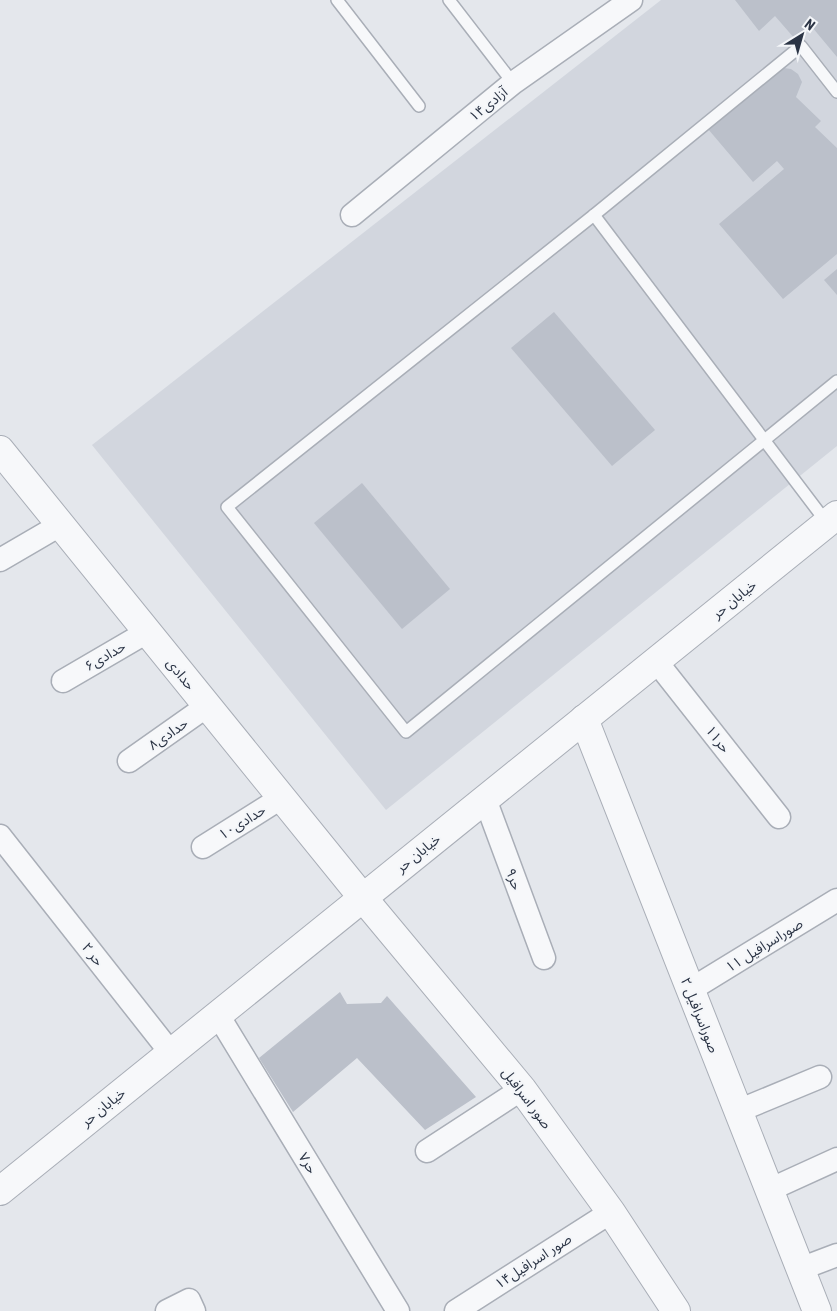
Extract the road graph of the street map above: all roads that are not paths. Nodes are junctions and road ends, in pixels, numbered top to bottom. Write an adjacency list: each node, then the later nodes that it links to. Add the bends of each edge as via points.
1 (337, 0): 6 (lane)
2 (449, 0): 4 (lane)
3 (631, 0): 4 (street, آزادی۱۴)
4 (513, 84): 7 (street, آزادی۱۴)
5 (837, 92): 8 (lane, via 801,46)
6 (419, 106)
7 (352, 215)
8 (594, 215): 10 (lane); 10 (lane, via 227,507 406,732)
9 (837, 381): 10 (lane)
10 (765, 441): 12 (lane)
11 (0, 450): 13 (street, حدادی)
12 (832, 519): 16 (street, خیابان حر)
13 (60, 525): 14 (street); 15 (street, حدادی)
14 (0, 560)
15 (147, 632): 17 (street, ۶حدادی); 18 (street, حدادی)
16 (656, 661): 19 (street, خیابان حر); 23 (street, حر۱۱)
17 (63, 681)
18 (207, 706): 20 (street, ۸حدادی); 21 (street, حدادی)
19 (584, 719): 22 (street, خیابان حر); 29 (street, صوراسرافیل ۲)
20 (129, 761)
21 (281, 798): 25 (street, حدادی۱۰); 26 (street, حدادی)
22 (485, 799): 26 (street, خیابان حر); 28 (street, حر۹)
23 (779, 817)
24 (0, 836): 31 (street, ۲ حر)
25 (203, 847)
26 (362, 898): 30 (street, خیابان حر); 33 (street, صور اسرافیل)
27 (837, 900): 29 (street, صوراسرافیل ۱۱)
28 (544, 958)
29 (690, 990): 34 (street, صوراسرافیل ۲)
30 (218, 1015): 31 (street, خیابان حر); 44 (street, حر۷)
31 (171, 1053): 38 (street, خیابان حر)
32 (820, 1076): 34 (street)
33 (522, 1089): 35 (street); 39 (street, صور اسرافیل)
34 (738, 1111): 37 (street, صوراسرافیل ۲)
35 (426, 1151)
36 (837, 1159): 37 (street)
37 (769, 1190): 41 (street, صوراسرافیل ۲)
38 (0, 1191)
39 (611, 1212): 45 (street, صور اسرافیل۱۴); 46 (street, صور اسرافیل)
40 (837, 1256): 41 (street)
41 (800, 1269): 47 (street, صوراسرافیل ۲)
42 (191, 1306): 43 (street)
43 (167, 1311)
44 (398, 1311)
45 (456, 1311)
46 (676, 1311)
47 (817, 1311)

